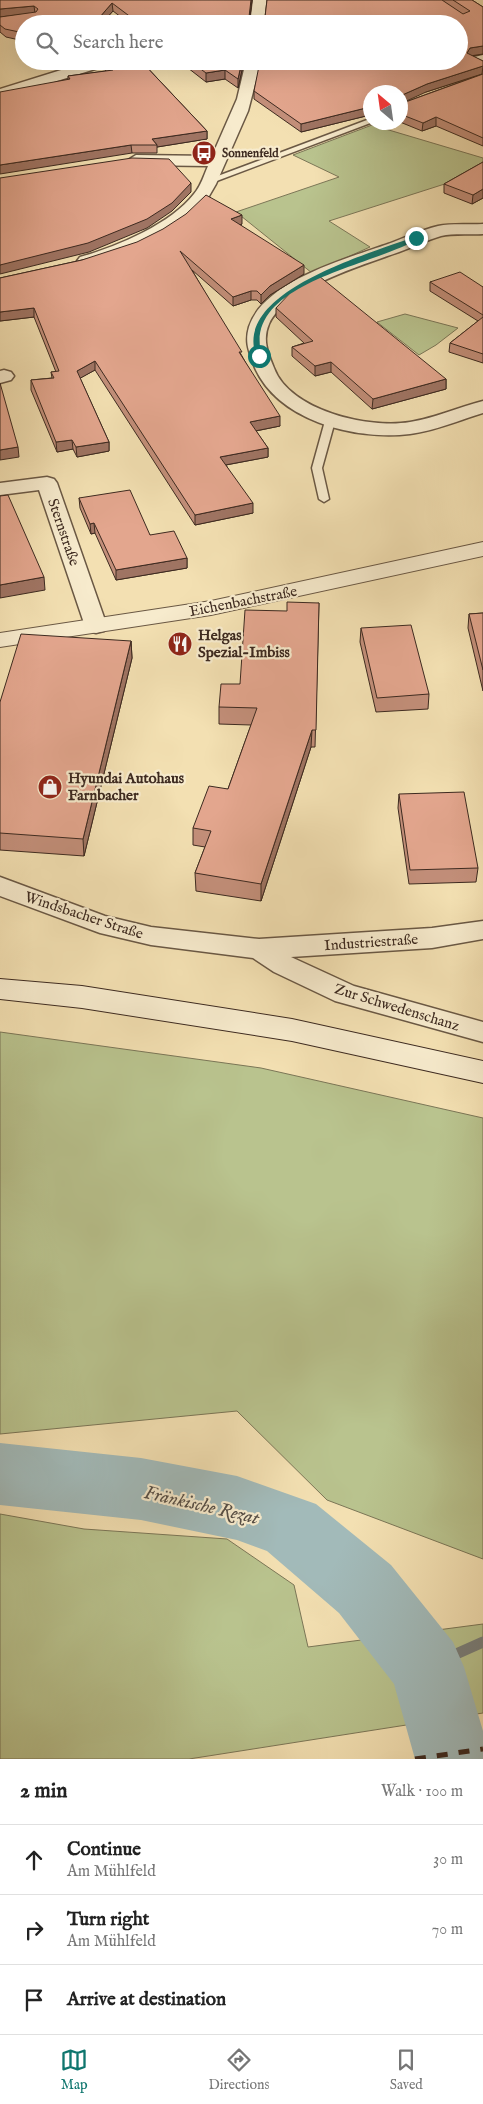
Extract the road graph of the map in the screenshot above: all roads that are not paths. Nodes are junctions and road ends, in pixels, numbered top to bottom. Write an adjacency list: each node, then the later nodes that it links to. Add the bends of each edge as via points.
1 (260, 0): 2 (street)
2 (258, 15)
3 (483, 59): 4 (street, via 475,61)
4 (483, 65)
5 (77, 70): 7 (street)
6 (252, 70): 9 (street, via 247,94)
7 (0, 94)
8 (363, 125): 11 (lane)
9 (218, 161): 10 (street); 11 (street)
10 (123, 162)
11 (211, 180): 13 (street, via 199,199 167,225 94,259)
12 (483, 230): 15 (street, via 440,231 416,238 332,270 271,306 259,325 255,344 268,378 292,401)
13 (66, 266)
14 (483, 406): 15 (street, via 410,428 367,428)
15 (330, 421): 17 (lane, via 317,468)
16 (0, 489): 19 (street, Sternstraße, via 47,483)
17 (324, 499)
18 (483, 549): 19 (street, Eichenbachstraße, via 211,608)
19 (96, 626): 20 (street, Eichenbachstraße)
20 (0, 640)
21 (0, 886): 23 (street, Windsbacher Straße, via 63,911 151,936)
22 (483, 930): 23 (street, Industriestraße, via 432,938)
23 (259, 949): 25 (street, Zur Schwedenschanz, via 284,965 346,994)
24 (0, 989): 26 (street, via 120,1003 292,1030)
25 (483, 1032)
26 (483, 1072)

